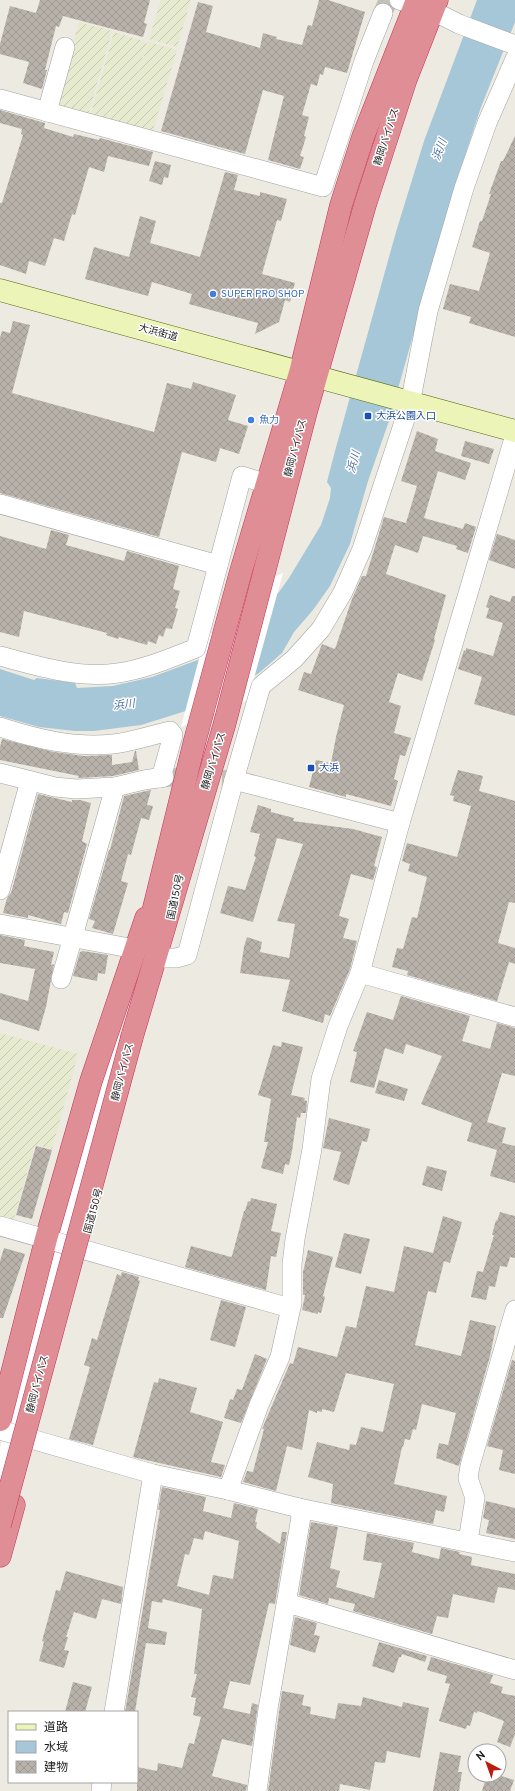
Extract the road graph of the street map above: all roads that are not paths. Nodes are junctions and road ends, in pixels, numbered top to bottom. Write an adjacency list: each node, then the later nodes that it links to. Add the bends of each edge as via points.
1 (420, 3): 3 (street, via 459,24); 9 (highway, 静岡バイパス, via 363,137 341,205)
2 (382, 13): 7 (street, via 322,187)
3 (515, 45)
4 (65, 47): 7 (street)
5 (515, 59): 10 (street, via 487,123 464,188 428,311)
6 (0, 99): 7 (street)
7 (47, 112)
8 (0, 290): 9 (street, 大浜街道)
9 (308, 375): 10 (street, 大浜街道); 13 (highway, 静岡バイパス); 24 (highway, 静岡バイパス, via 229,707)
10 (408, 403): 11 (street, 大浜街道); 19 (street, via 362,549 343,592 321,629 294,659 261,686)
11 (515, 431)
12 (515, 434): 22 (street)
13 (267, 484): 15 (street, via 242,476); 24 (highway, 静岡バイパス, via 200,720)
14 (0, 504): 15 (street)
15 (218, 565): 16 (street, via 196,648 156,664 117,673 60,671)
16 (0, 656)
17 (0, 727): 21 (street, via 58,743 92,745 114,744 170,731 173,735 163,777)
18 (0, 773): 20 (street)
19 (234, 780): 22 (street); 29 (street, via 187,955)
20 (30, 781): 21 (street, via 76,789); 23 (street)
21 (115, 787): 27 (street)
22 (400, 822): 30 (street)
23 (6, 848): 25 (street)
24 (174, 861): 28 (highway, 国道150号); 29 (highway, 国道150号); 33 (highway, 静岡バイパス)
25 (0, 890)
26 (0, 924): 27 (street)
27 (73, 937): 28 (street); 31 (street)
28 (135, 949): 35 (highway, 国道150号, via 91,1080)
29 (163, 958): 36 (highway, 国道150号)
30 (360, 972): 32 (street); 37 (street, via 338,1026 321,1079 312,1148 299,1209)
31 (61, 980)
32 (515, 1017)
33 (128, 1036): 42 (highway, 静岡バイパス); 46 (highway, 静岡バイパス, bridge)
34 (0, 1226): 35 (street)
35 (46, 1239): 36 (street); 39 (highway, 国道150号)
36 (83, 1249): 37 (street); 41 (highway, 国道150号)
37 (290, 1308): 44 (street, via 280,1357)
38 (515, 1310): 47 (street, via 470,1466 468,1478 475,1498)
39 (0, 1420)
40 (0, 1430): 41 (street)
41 (32, 1439): 43 (street); 49 (highway, 国道150号)
42 (0, 1472)
43 (153, 1474): 44 (street); 52 (street)
44 (228, 1490): 45 (street)
45 (299, 1508): 47 (street); 50 (street, via 300,1517)
46 (0, 1525)
47 (468, 1541): 48 (street)
48 (515, 1552)
49 (0, 1556)
50 (287, 1603): 51 (street); 53 (street, via 268,1708)
51 (515, 1670)
52 (114, 1711)
53 (257, 1791)

